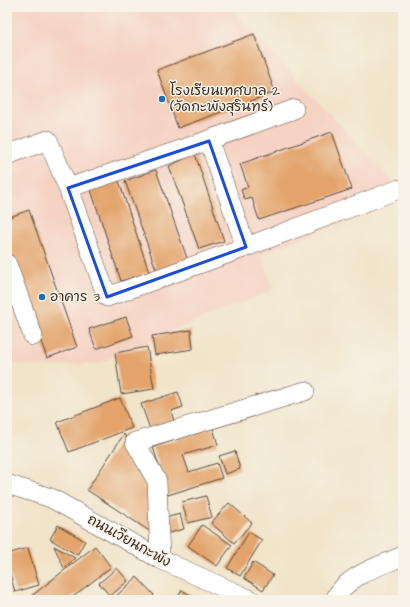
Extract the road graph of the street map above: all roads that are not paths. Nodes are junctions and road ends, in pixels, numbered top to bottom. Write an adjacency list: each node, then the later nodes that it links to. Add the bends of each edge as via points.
1 (294, 110): 2 (street)
2 (209, 141): 4 (street); 6 (street)
3 (7, 155): 4 (street, via 48,140)
4 (68, 188): 6 (street, via 107,297)
5 (398, 189): 6 (street)
6 (246, 247)
7 (7, 264): 8 (street)
8 (33, 336)
9 (305, 392): 12 (street, via 134,442 157,481)
10 (7, 484): 12 (street, ถนนเวียนกะพัง, via 51,498)
11 (403, 556): 14 (street, via 363,574 344,586)
12 (160, 559): 13 (street, ถนนเวียนกะพัง)
13 (251, 600)
14 (335, 600)

